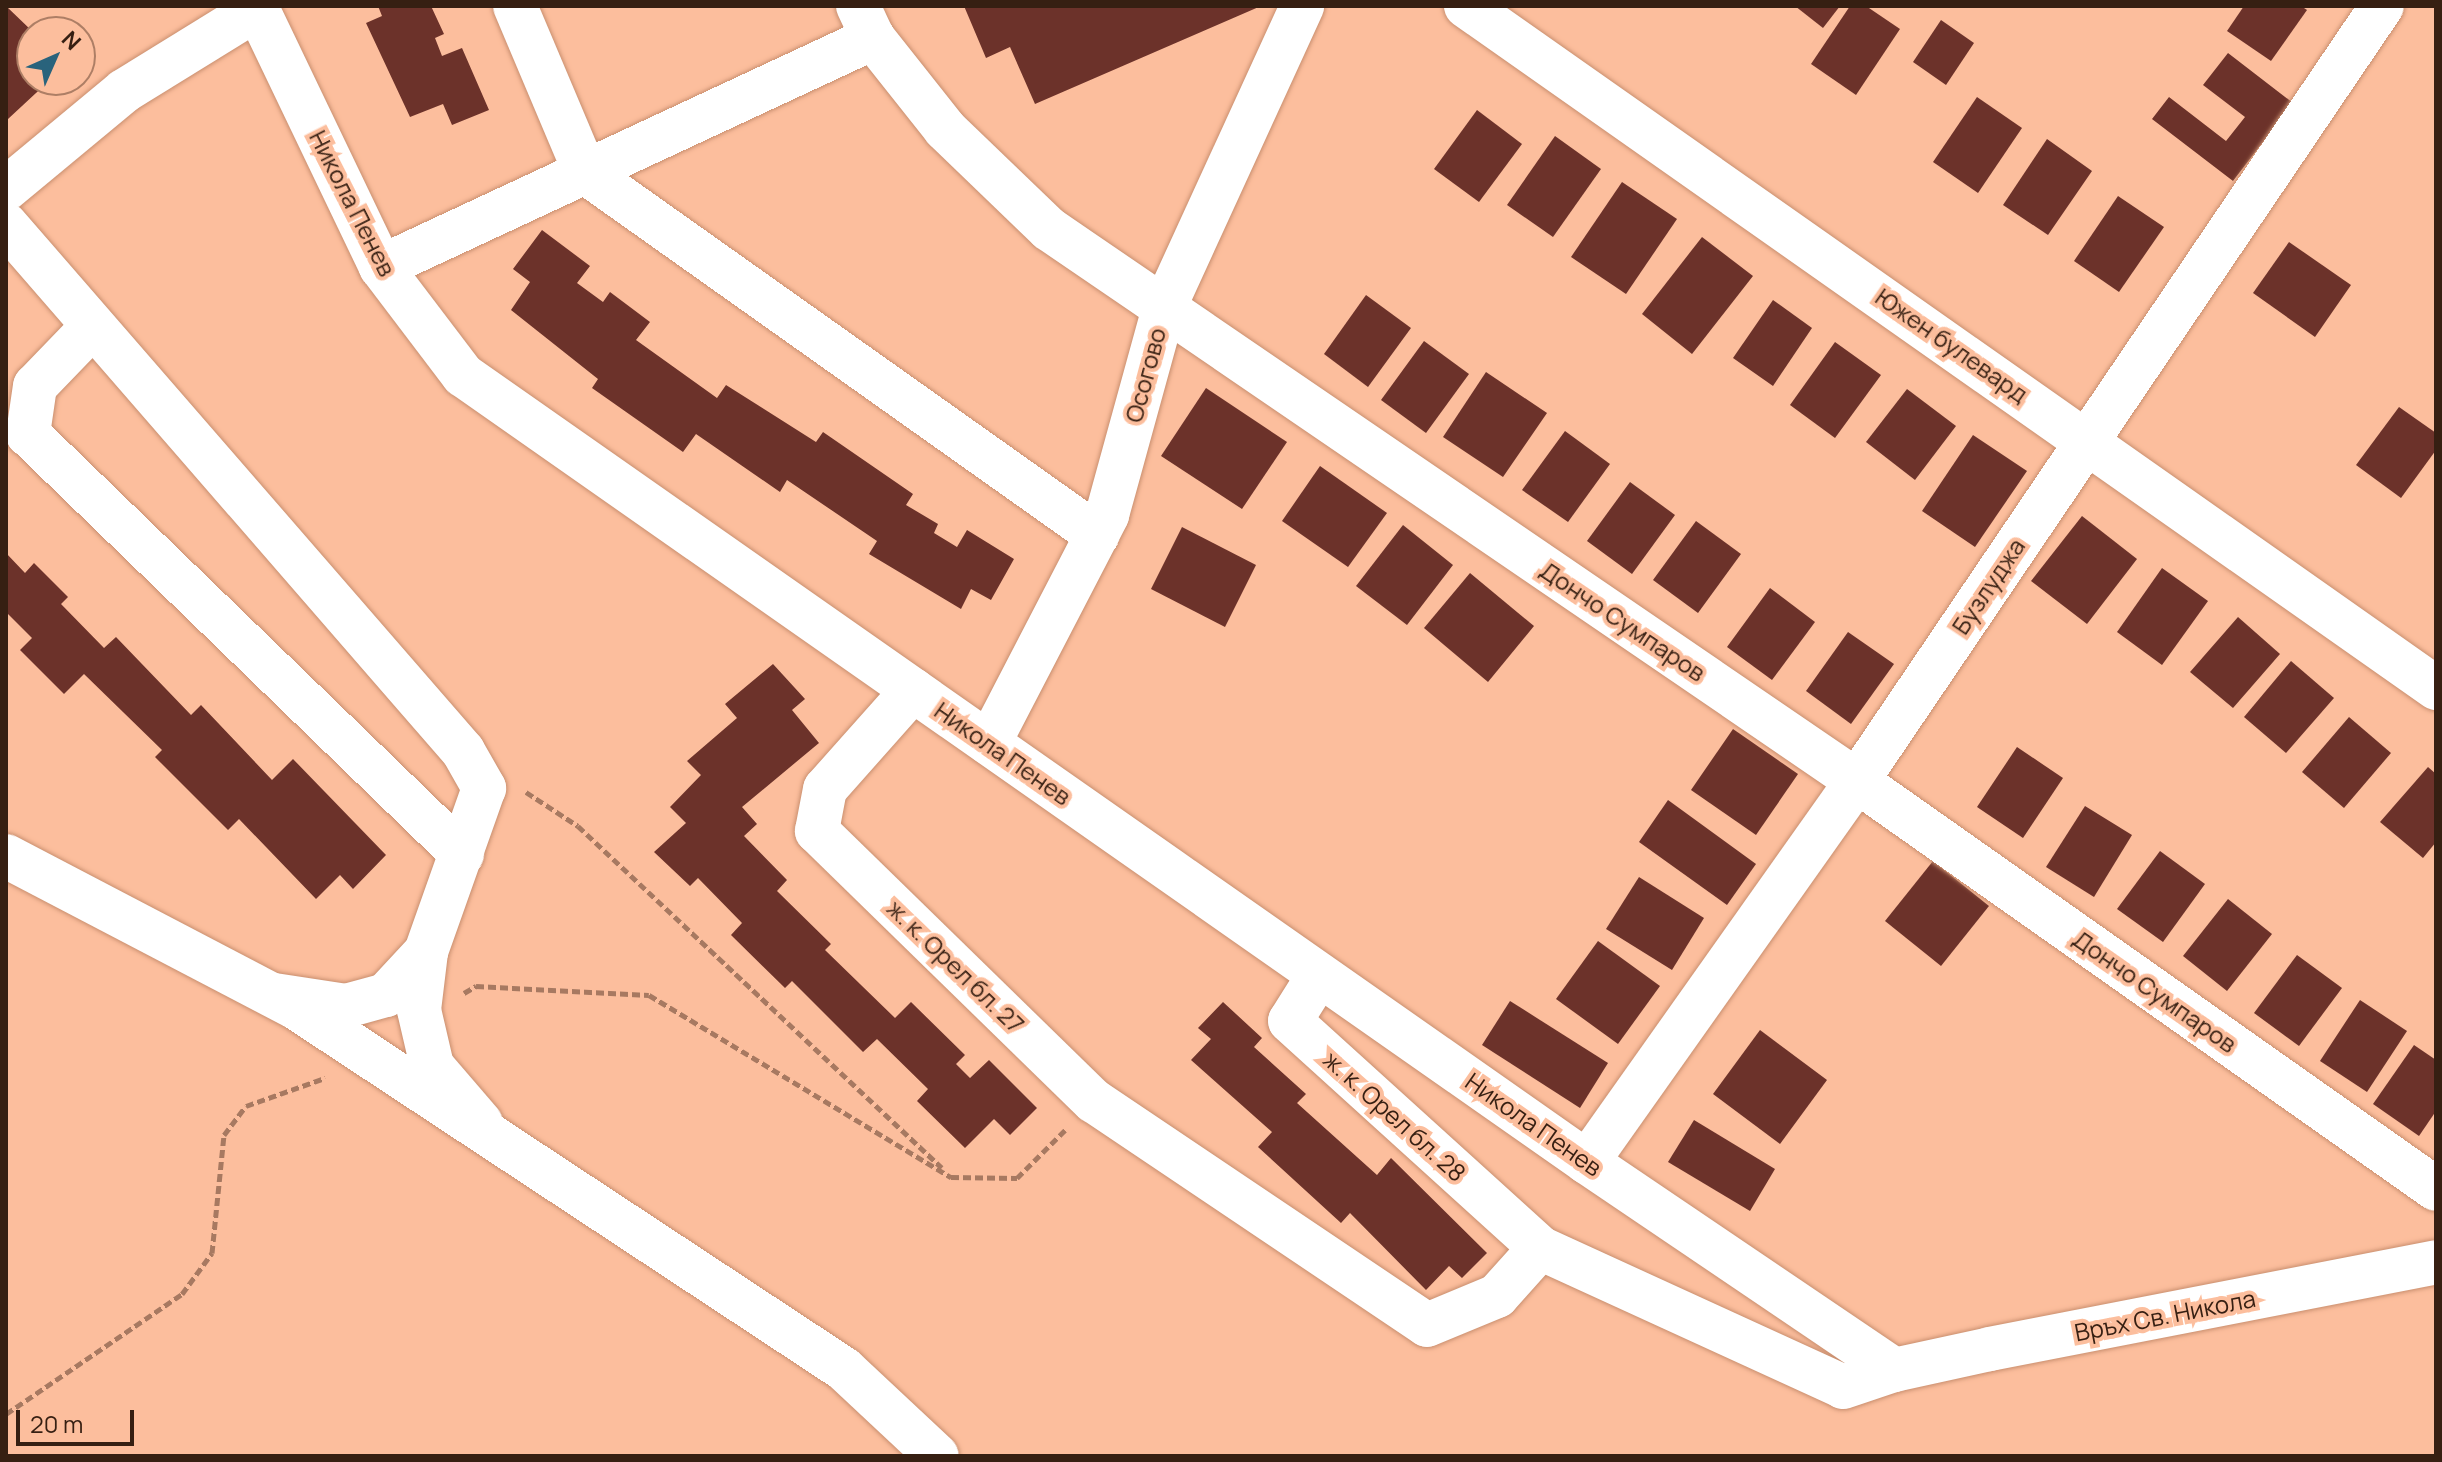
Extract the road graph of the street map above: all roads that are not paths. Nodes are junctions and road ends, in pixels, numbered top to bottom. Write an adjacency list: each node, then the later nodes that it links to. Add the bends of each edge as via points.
1 (515, 6): 7 (street)
2 (1302, 6): 11 (street, Осогово)
3 (1466, 6): 13 (street, Южен булевард)
4 (2382, 6): 13 (street, Бузлуджа)
5 (257, 7): 8 (street, via 124,91); 10 (street, Никола Пенев)
6 (866, 22): 7 (street); 11 (street, Дончо Сумпаров, via 945,129 1049,229)
7 (585, 172): 10 (street); 14 (street)
8 (6, 189)
9 (6, 225): 12 (street)
10 (381, 267): 16 (street, Никола Пенев, via 463,375)
11 (1164, 308): 14 (street, Осогово); 18 (street, Дончо Сумпаров)
12 (93, 326): 19 (street, via 463,751 484,788); 19 (street, via 35,386 28,434)
13 (2087, 439): 15 (street, Южен булевард); 18 (street, Бузлуджа)
14 (1097, 535): 17 (street, Осогово)
15 (2436, 688)
16 (913, 690): 17 (street, Никола Пенев); 27 (street, ж. к. Орел бл. 27, via 825,789 817,831 1094,1101 1427,1325 1497,1296)
17 (989, 743): 22 (street, Никола Пенев)
18 (1857, 781): 25 (street, Бузлуджа); 26 (street, Дончо Сумпаров)
19 (462, 854): 21 (street)
20 (6, 856): 23 (street)
21 (426, 952): 23 (street, via 386,995 346,1006); 24 (street, via 422,1022 432,1066)
22 (1319, 975): 25 (street, Никола Пенев); 27 (street, ж. к. Орел бл. 28, via 1290,1021)
23 (274, 995): 24 (street)
24 (494, 1138): 30 (street, via 844,1369)
25 (1587, 1162): 29 (street, Никола Пенев)
26 (2436, 1189)
27 (1540, 1248): 29 (street, Връх Св. Никола, via 1843,1387)
28 (2436, 1262): 29 (street, Връх Св. Никола)
29 (1894, 1370)
30 (937, 1456)

